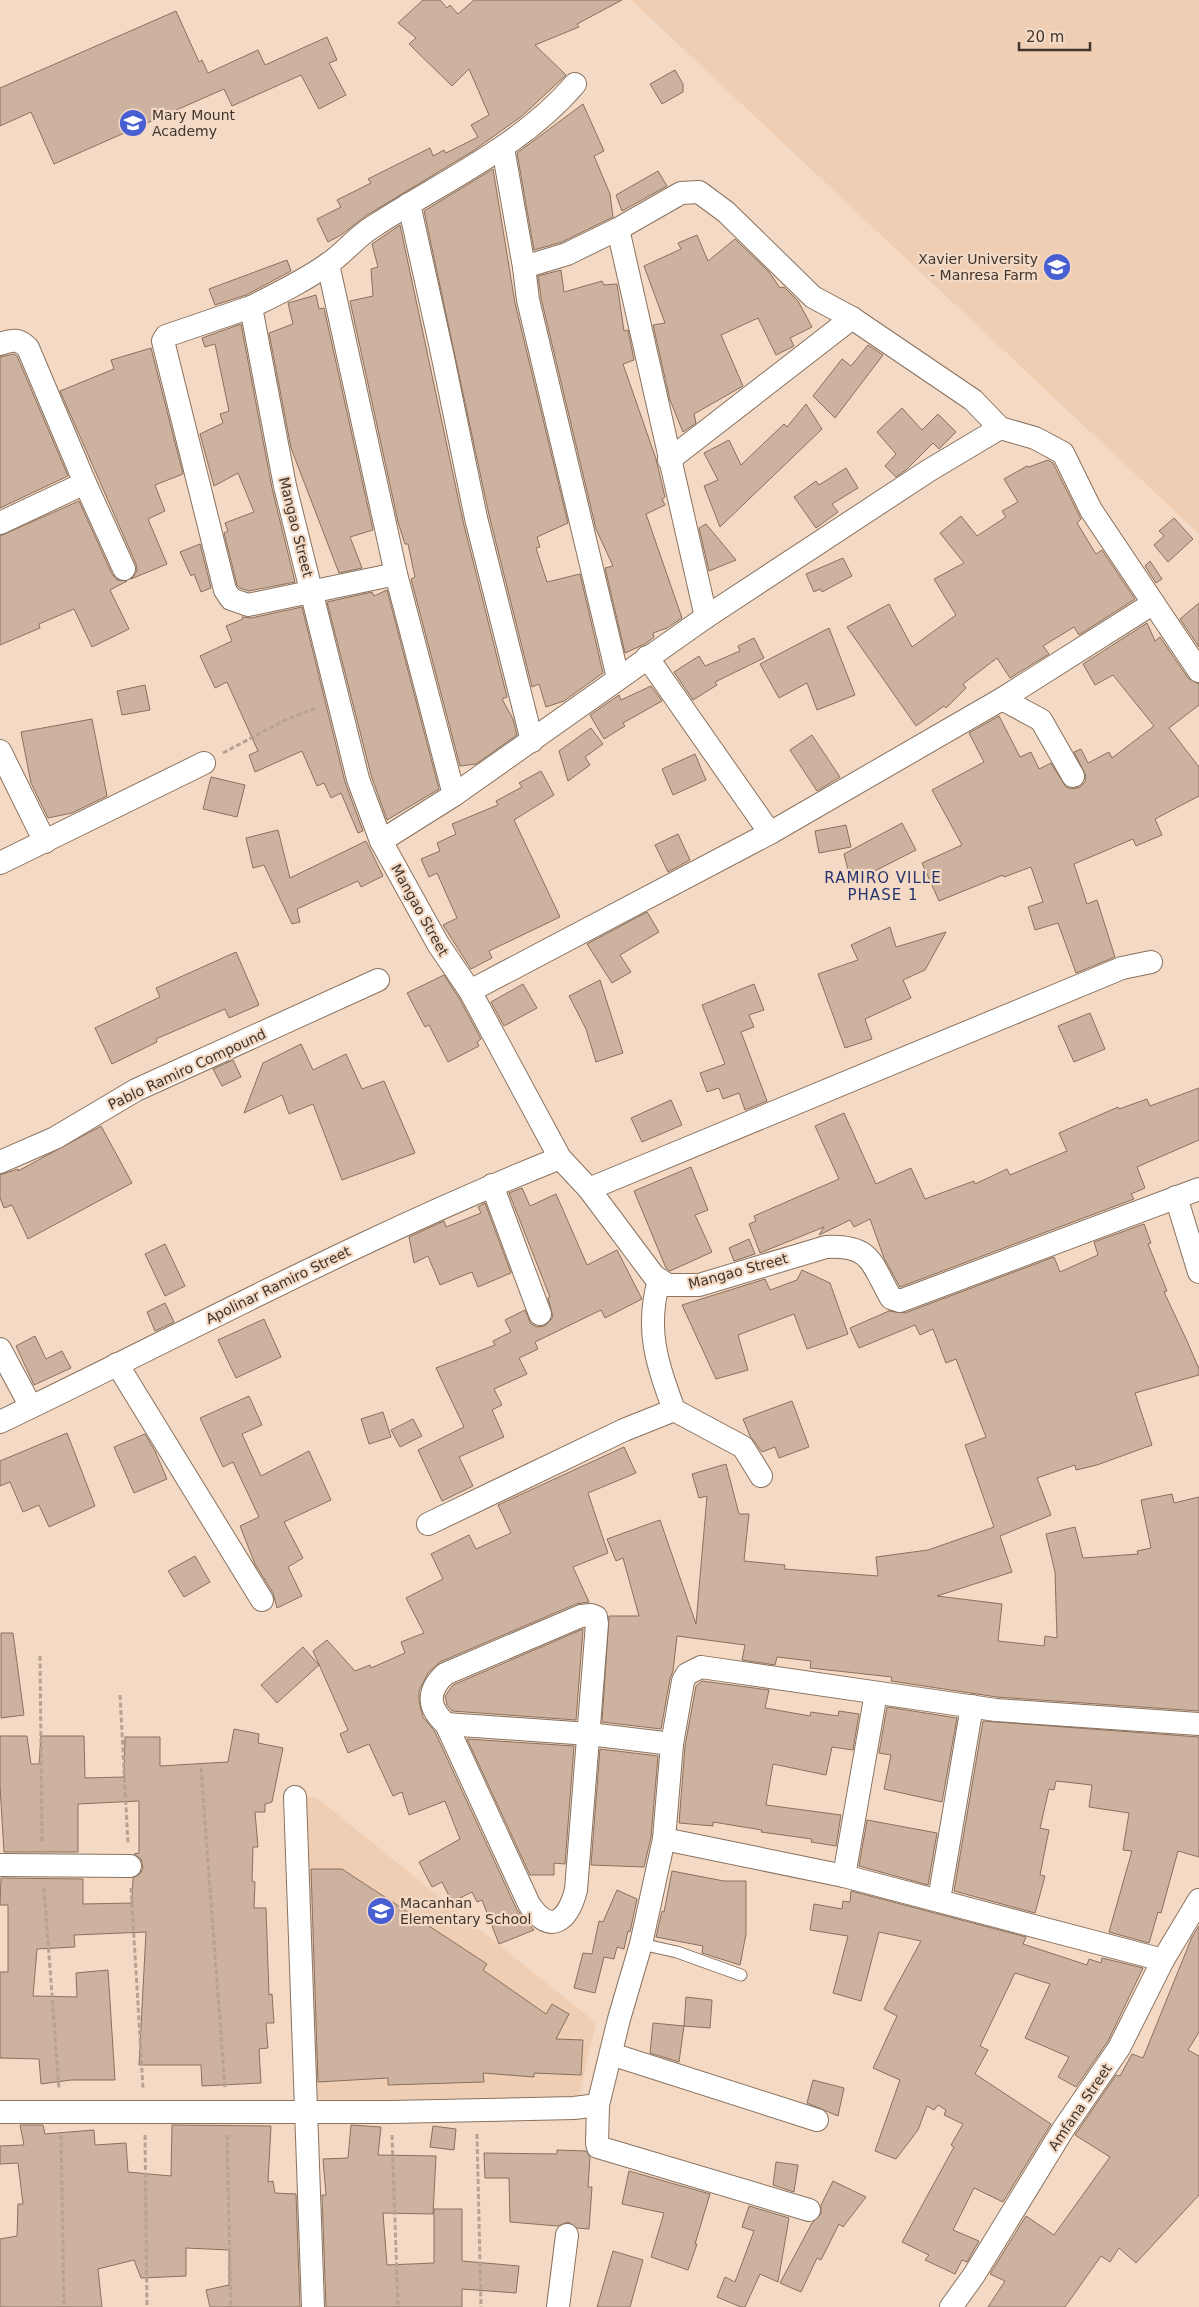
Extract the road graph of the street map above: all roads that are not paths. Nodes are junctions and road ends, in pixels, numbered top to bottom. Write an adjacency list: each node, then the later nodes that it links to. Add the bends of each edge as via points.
1 (575, 84): 2 (street, via 547,114)
2 (503, 148): 3 (street); 6 (street)
3 (409, 204): 5 (street, via 372,227); 23 (street, via 476,518)
4 (618, 229): 6 (street, via 567,254); 8 (street, via 681,193 699,192 726,212 813,296); 11 (street)
5 (328, 264): 7 (street); 15 (street)
6 (524, 267): 21 (street, via 528,300)
7 (251, 306): 16 (street, Mangao Street, via 285,486); 16 (street, via 166,336 163,341 225,590 231,599 248,605)
8 (852, 318): 10 (street, via 973,400); 11 (street)
9 (0, 344): 12 (street, via 16,340 28,348)
10 (1000, 428): 17 (street, via 1036,438 1063,453 1091,510); 18 (street, via 928,471)
11 (669, 460): 18 (street)
12 (85, 483): 13 (street); 14 (street)
13 (0, 523)
14 (124, 569)
15 (396, 574): 16 (street); 27 (street)
16 (313, 592): 29 (street, Mangao Street, via 358,779)
17 (1152, 604): 20 (street); 22 (street)
18 (706, 617): 19 (street)
19 (647, 657): 21 (street); 28 (street)
20 (1199, 671)
21 (618, 678): 23 (street)
22 (1002, 699): 26 (street, via 1041,720); 28 (street)
23 (532, 741): 27 (street)
24 (0, 751): 30 (street)
25 (204, 763): 30 (street)
26 (1073, 776)
27 (454, 795): 29 (street)
28 (770, 832): 34 (street)
29 (381, 841): 34 (street, Mangao Street, via 438,944)
30 (45, 842): 31 (street)
31 (0, 862)
32 (1151, 962): 38 (street, via 1113,972)
33 (378, 980): 36 (street, Pablo Ramiro Compound, via 136,1090 55,1138)
34 (470, 991): 35 (street, Mangao Street)
35 (560, 1158): 37 (street, Apolinar Ramiro Street); 38 (street, Mangao Street)
36 (0, 1162)
37 (492, 1184): 43 (street); 45 (street, Apolinar Ramiro Street, via 331,1258)
38 (589, 1189): 42 (street, Mangao Street)
39 (1199, 1189): 40 (street)
40 (1176, 1196): 41 (street); 42 (street, Mangao Street, via 900,1301 891,1298 867,1256 845,1246 826,1247 699,1285 668,1285)
41 (1199, 1272)
42 (659, 1280): 47 (street, via 653,1302 654,1344)
43 (540, 1314)
44 (0, 1349): 46 (street)
45 (117, 1364): 46 (street, Apolinar Ramiro Street); 51 (street)
46 (31, 1407): 48 (street, Apolinar Ramiro Street)
47 (674, 1410): 49 (street, via 743,1447); 50 (street, via 624,1430)
48 (0, 1422)
49 (761, 1476)
50 (428, 1524)
51 (262, 1600)
52 (876, 1693): 53 (street); 57 (street, via 701,1667 693,1669 683,1681); 62 (street)
53 (972, 1706): 55 (street); 63 (street)
54 (446, 1724): 56 (street); 56 (street, via 432,1704 434,1684 444,1674 581,1616 591,1615 596,1617 597,1624); 56 (street, via 529,1904 537,1916 547,1921 567,1916 576,1890)
55 (1199, 1724)
56 (589, 1734): 57 (street)
57 (672, 1744): 59 (street)
58 (295, 1796): 71 (street)
59 (664, 1839): 62 (street); 65 (street)
60 (0, 1865): 61 (street)
61 (130, 1866)
62 (844, 1876): 63 (street)
63 (939, 1900): 66 (street)
64 (1199, 1900): 66 (street, Amfana Street)
65 (640, 1944): 67 (lane, via 677,1952); 68 (street)
66 (1164, 1960): 77 (street, Amfana Street, via 1119,2048 1064,2128)
67 (741, 1975)
68 (611, 2054): 69 (street); 72 (street)
69 (598, 2105): 71 (street); 73 (street, via 598,2147)
70 (0, 2112): 71 (street)
71 (306, 2112): 75 (street)
72 (817, 2120)
73 (809, 2210)
74 (567, 2235): 76 (street)
75 (313, 2307)
76 (558, 2307)
77 (951, 2307)

